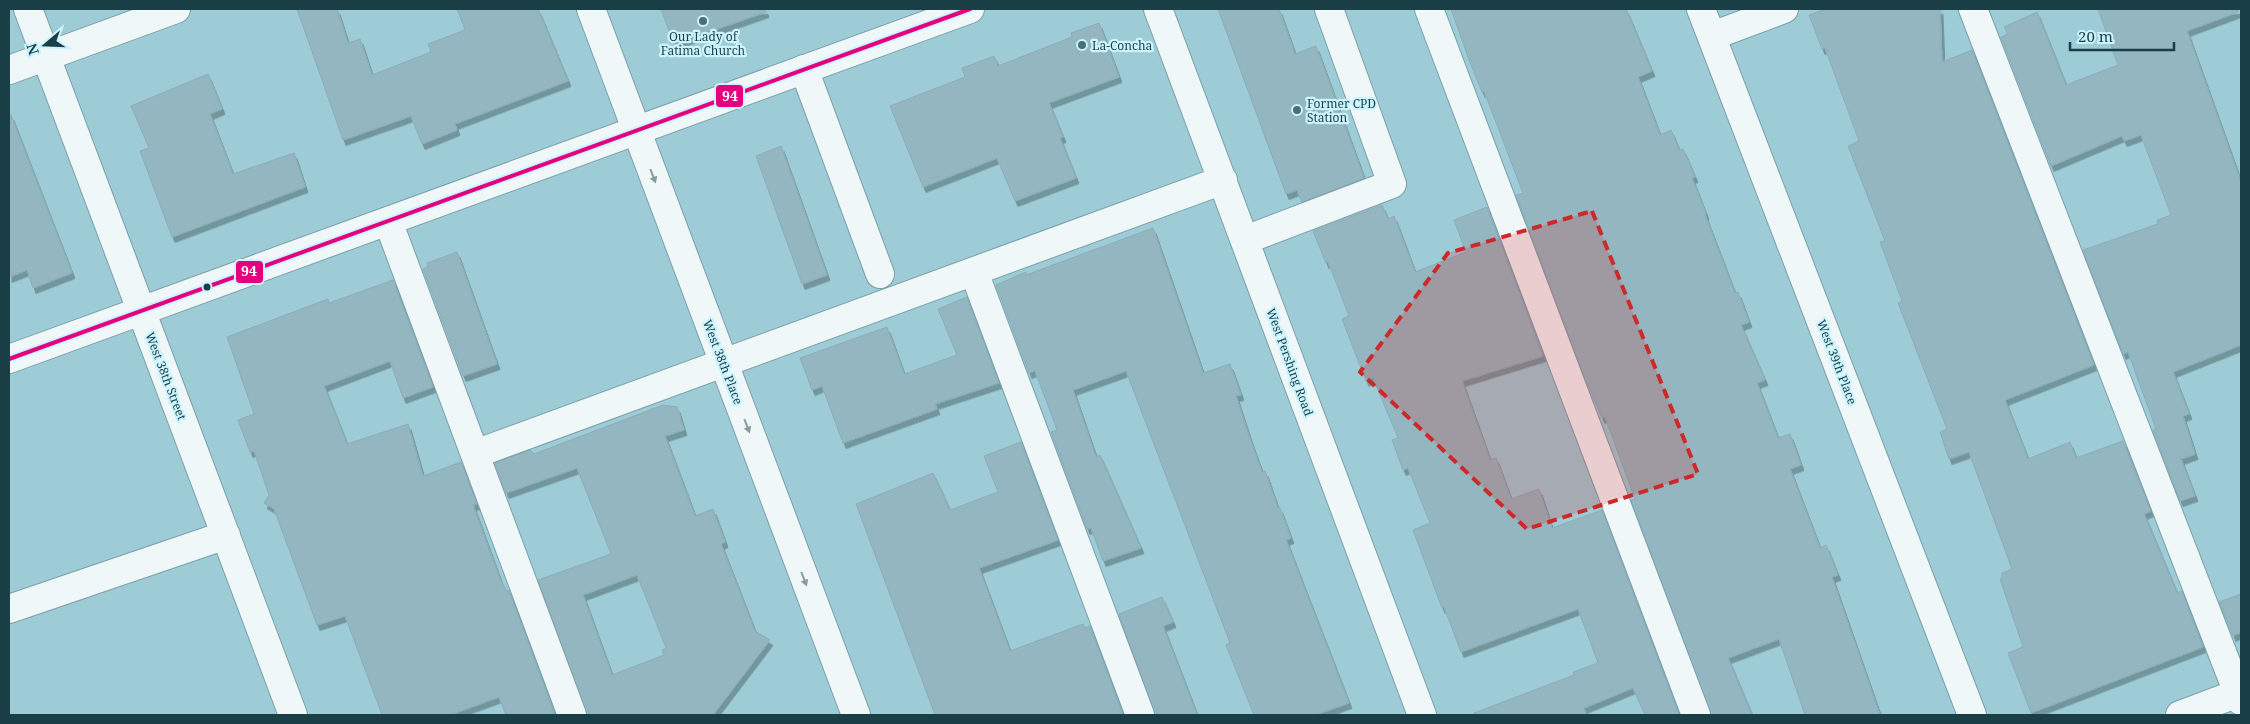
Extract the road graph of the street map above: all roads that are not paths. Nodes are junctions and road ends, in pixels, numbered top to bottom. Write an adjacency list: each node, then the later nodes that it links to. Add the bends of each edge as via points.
1 (28, 9): 12 (street, West 38th Street)
2 (176, 9): 12 (street)
3 (591, 9): 15 (street, West 38th Place)
4 (970, 9): 13 (street)
5 (1158, 9): 16 (street, West Pershing Road)
6 (1329, 9): 18 (street, via 1392,184)
7 (1430, 9): 33 (street)
8 (1702, 9): 11 (street, West 39th Place)
9 (1784, 9): 11 (street)
10 (1973, 9): 27 (street)
11 (1712, 36): 34 (street, West 39th Place)
12 (46, 56): 14 (street); 21 (street, West 38th Street)
13 (804, 69): 15 (street); 20 (street)
14 (9, 70)
15 (636, 130): 17 (street); 23 (street, West 38th Place, one-way to 23)
16 (1223, 180): 18 (street, West Pershing Road); 19 (street)
17 (388, 221): 21 (street); 24 (street)
18 (1245, 240): 32 (street, West Pershing Road)
19 (974, 272): 23 (street); 31 (street)
20 (880, 274)
21 (141, 310): 22 (street); 25 (street, West 38th Street)
22 (9, 359)
23 (724, 363): 24 (street); 30 (street, West 38th Place, one-way to 30)
24 (474, 454): 29 (street)
25 (226, 535): 26 (street); 28 (street, West 38th Street)
26 (9, 610)
27 (2240, 696): 35 (street)
28 (293, 715)
29 (572, 715)
30 (856, 715)
31 (1140, 715)
32 (1422, 715)
33 (1696, 715)
34 (1972, 715)
35 (2180, 715)

